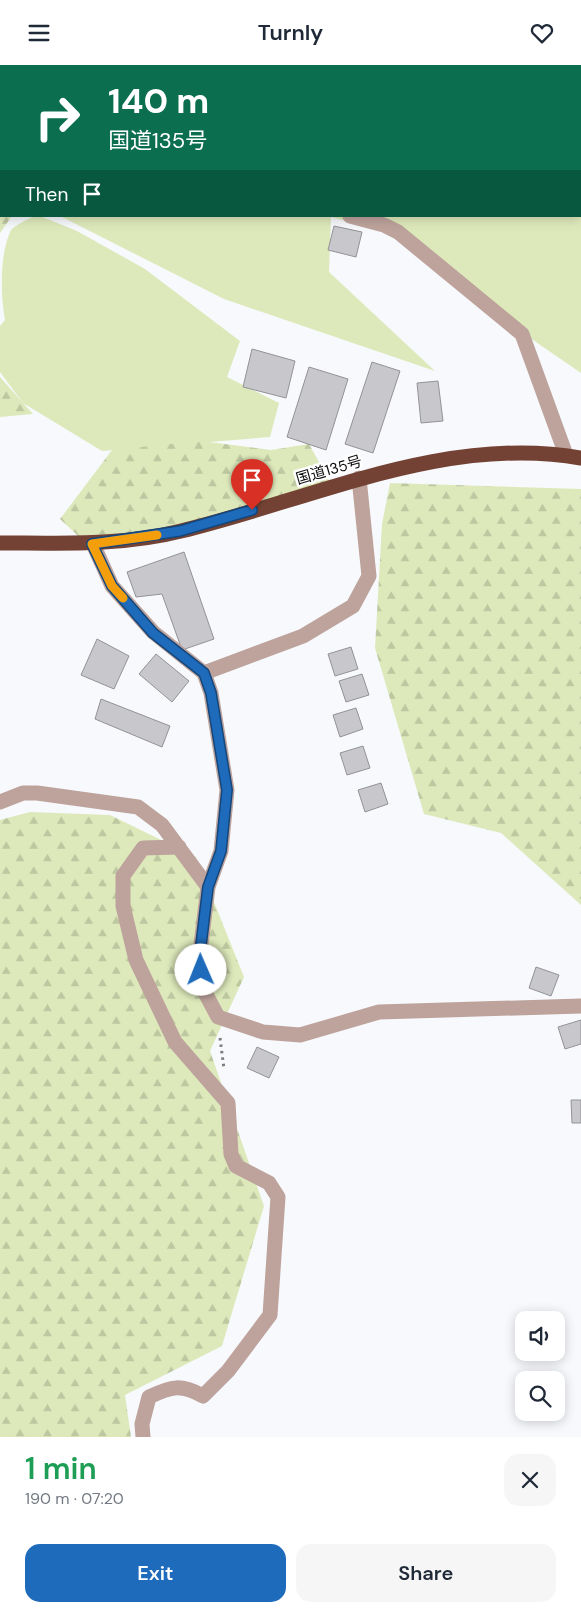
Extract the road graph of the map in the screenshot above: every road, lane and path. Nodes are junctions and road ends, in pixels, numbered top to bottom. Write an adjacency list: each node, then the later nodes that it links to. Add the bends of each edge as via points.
1 (354, 217): 2 (street, via 384,225 398,233 522,333)
2 (574, 456): 3 (highway, 国道135号, via 514,453 460,457)
3 (359, 478): 5 (highway, 国道135号, via 180,531); 6 (street, via 368,576 353,606 303,636)
4 (0, 543): 5 (highway, 国道135号)
5 (92, 544): 6 (street, via 112,586 153,633)
6 (204, 673): 9 (street, via 211,693 227,790 221,851)
7 (0, 802): 8 (street, via 23,793 37,793 138,807 162,825)
8 (179, 847): 9 (street); 12 (street, via 144,848 123,876 124,906 136,960 175,1042)
9 (208, 887): 11 (street, via 200,953 202,987)
10 (581, 1007): 11 (street, via 379,1012 300,1035 264,1032)
11 (218, 1017): 12 (path)
12 (228, 1103): 13 (street, via 231,1154 236,1166 270,1183 278,1197 270,1315 228,1371 203,1396 187,1387 166,1389 149,1397 142,1424)
13 (143, 1437)

